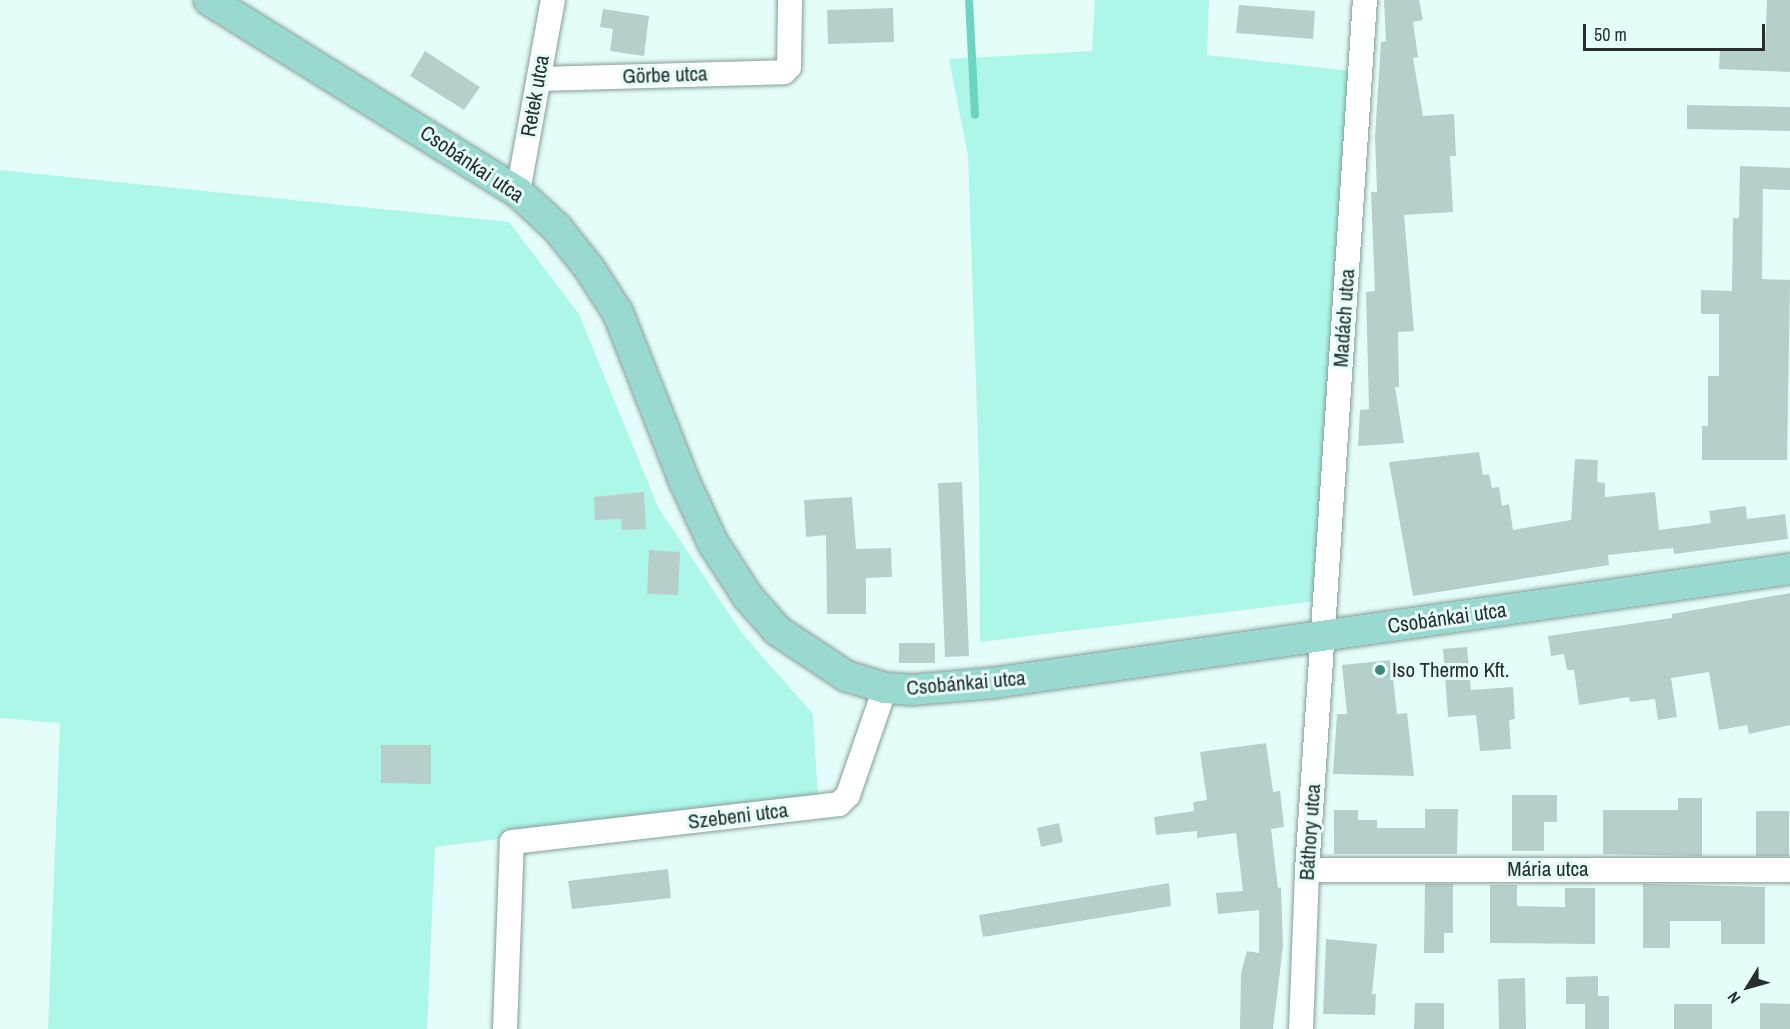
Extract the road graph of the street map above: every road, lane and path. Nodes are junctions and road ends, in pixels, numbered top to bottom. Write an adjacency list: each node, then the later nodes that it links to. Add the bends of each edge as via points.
1 (209, 0): 6 (main road, Csobánkai utca)
2 (553, 0): 5 (street, Retek utca)
3 (790, 0): 5 (street, Görbe utca, via 789,67 784,72)
4 (1365, 0): 8 (street, Madách utca)
5 (538, 79): 6 (street, Retek utca)
6 (518, 192): 9 (main road, Csobánkai utca, via 564,236 618,313 685,483 713,543 748,597 778,631 812,656 846,676)
7 (1790, 568): 8 (main road, Csobánkai utca)
8 (1323, 636): 9 (main road, Csobánkai utca, via 993,683 940,689); 10 (street, Báthory utca)
9 (885, 688): 12 (street, Szebeni utca, via 848,795 839,804 512,843)
10 (1307, 870): 11 (street, Mária utca); 13 (street, Báthory utca)
11 (1790, 870)
12 (505, 1029)
13 (1301, 1029)

